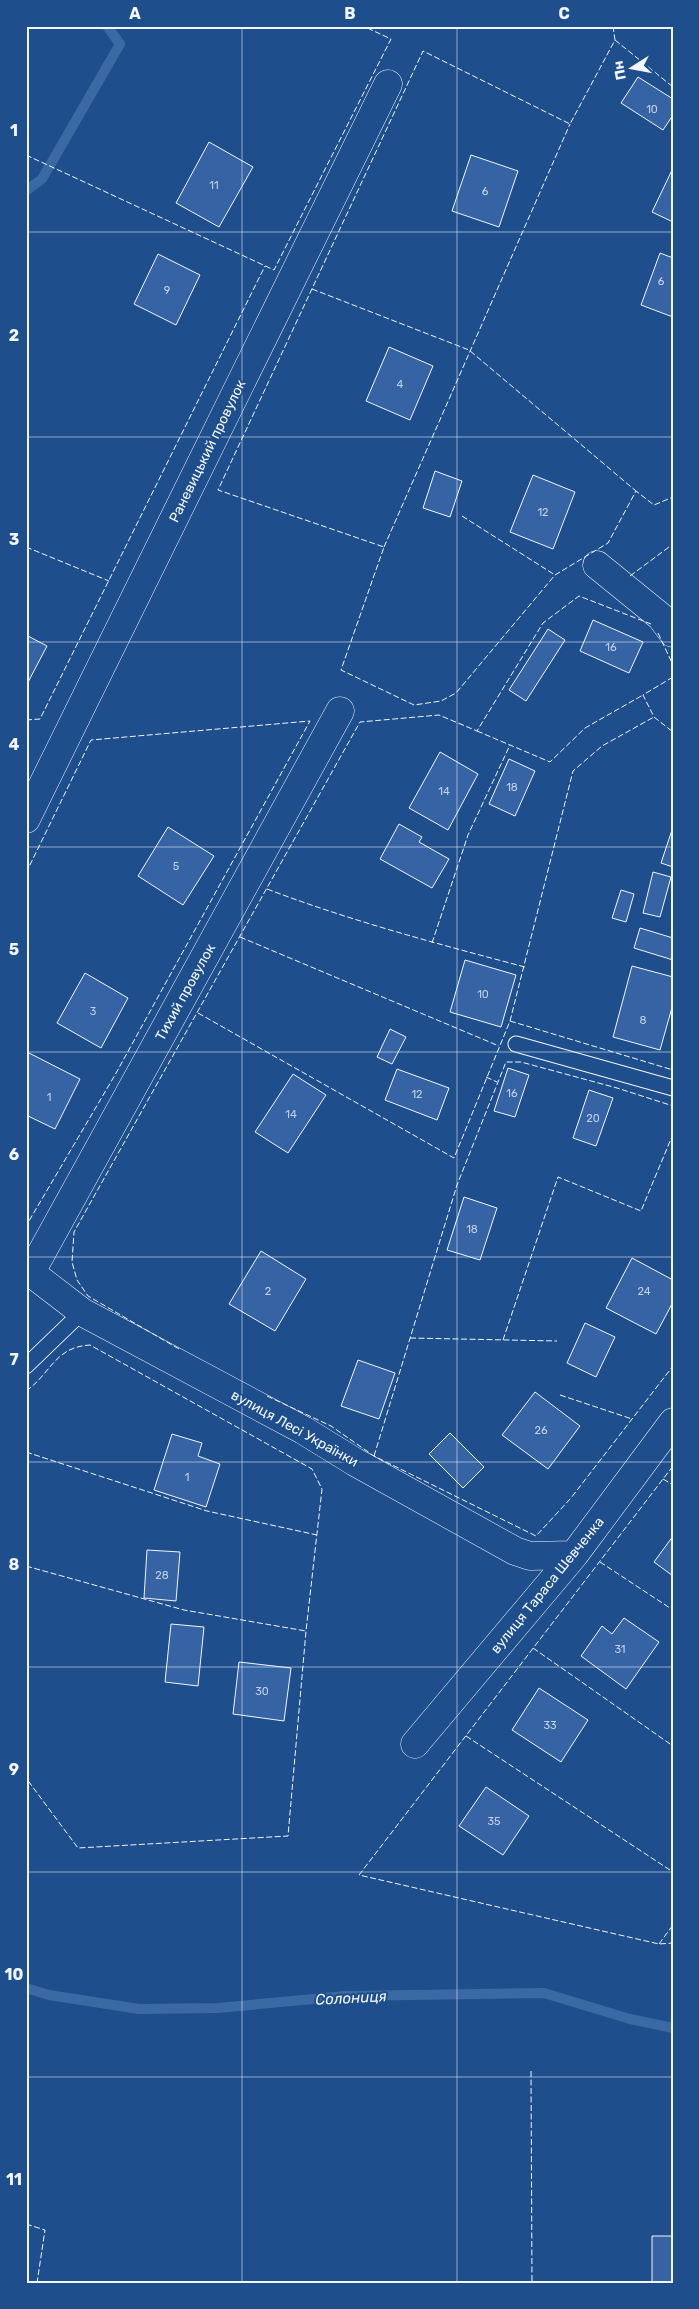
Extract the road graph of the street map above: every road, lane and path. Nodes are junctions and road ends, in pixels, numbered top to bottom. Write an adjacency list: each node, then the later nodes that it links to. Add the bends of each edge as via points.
1 (388, 84): 5 (street, Раневицький провулок)
2 (598, 565): 3 (street, via 661,617)
3 (673, 633)
4 (340, 711): 8 (street, Тихий провулок)
5 (26, 819)
6 (516, 1044): 7 (lane)
7 (673, 1088)
8 (29, 1271): 9 (street, вулиця Лесі Українки)
9 (82, 1312): 10 (lane); 12 (street, вулиця Лесі Українки, via 302,1430 515,1551 530,1556)
10 (26, 1366)
11 (673, 1422): 12 (street, вулиця Тараса Шевченка)
12 (574, 1556): 13 (street, вулиця Тараса Шевченка)
13 (415, 1744)

